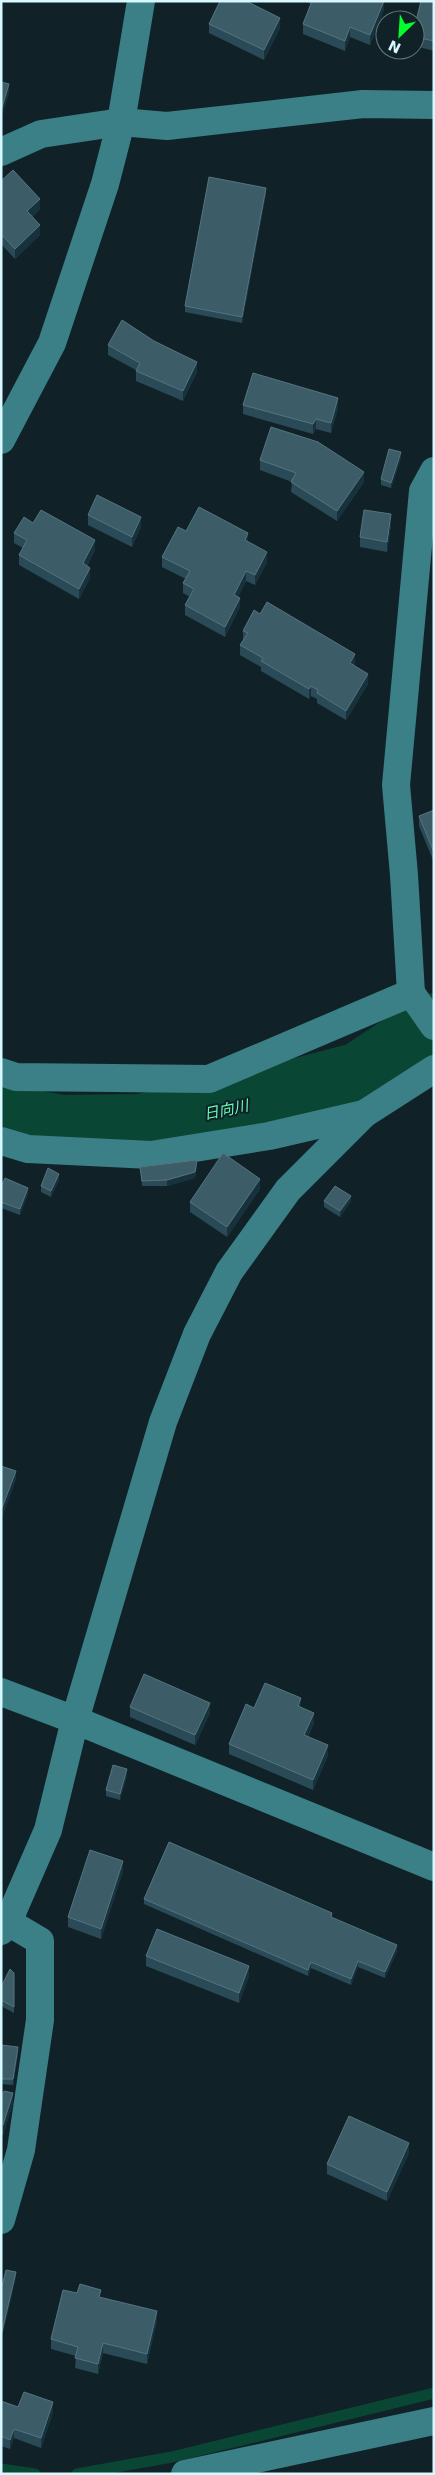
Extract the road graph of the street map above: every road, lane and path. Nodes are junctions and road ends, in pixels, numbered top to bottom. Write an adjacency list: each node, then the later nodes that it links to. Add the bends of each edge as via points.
1 (141, 1): 3 (street)
2 (434, 105): 3 (street, via 363,104 167,126)
3 (121, 122): 4 (street, via 41,134); 5 (street, via 105,184 52,343)
4 (1, 152)
5 (1, 440)
6 (434, 471): 7 (street, via 424,491 396,785)
7 (411, 993): 8 (street); 10 (street, via 209,1079 16,1077)
8 (434, 1026)
9 (434, 1069): 11 (street)
10 (1, 1072)
11 (364, 1114): 12 (street, via 269,1136 151,1156 28,1149); 14 (street, via 288,1190 230,1272 197,1334 163,1422)
12 (1, 1141)
13 (1, 1692): 14 (street)
14 (75, 1720): 15 (street); 16 (street, via 48,1830)
15 (434, 1867)
16 (5, 1927): 17 (street, via 40,1941 40,2020 20,2150)
17 (1, 2220)
18 (434, 2421): 19 (street)
19 (185, 2474)

